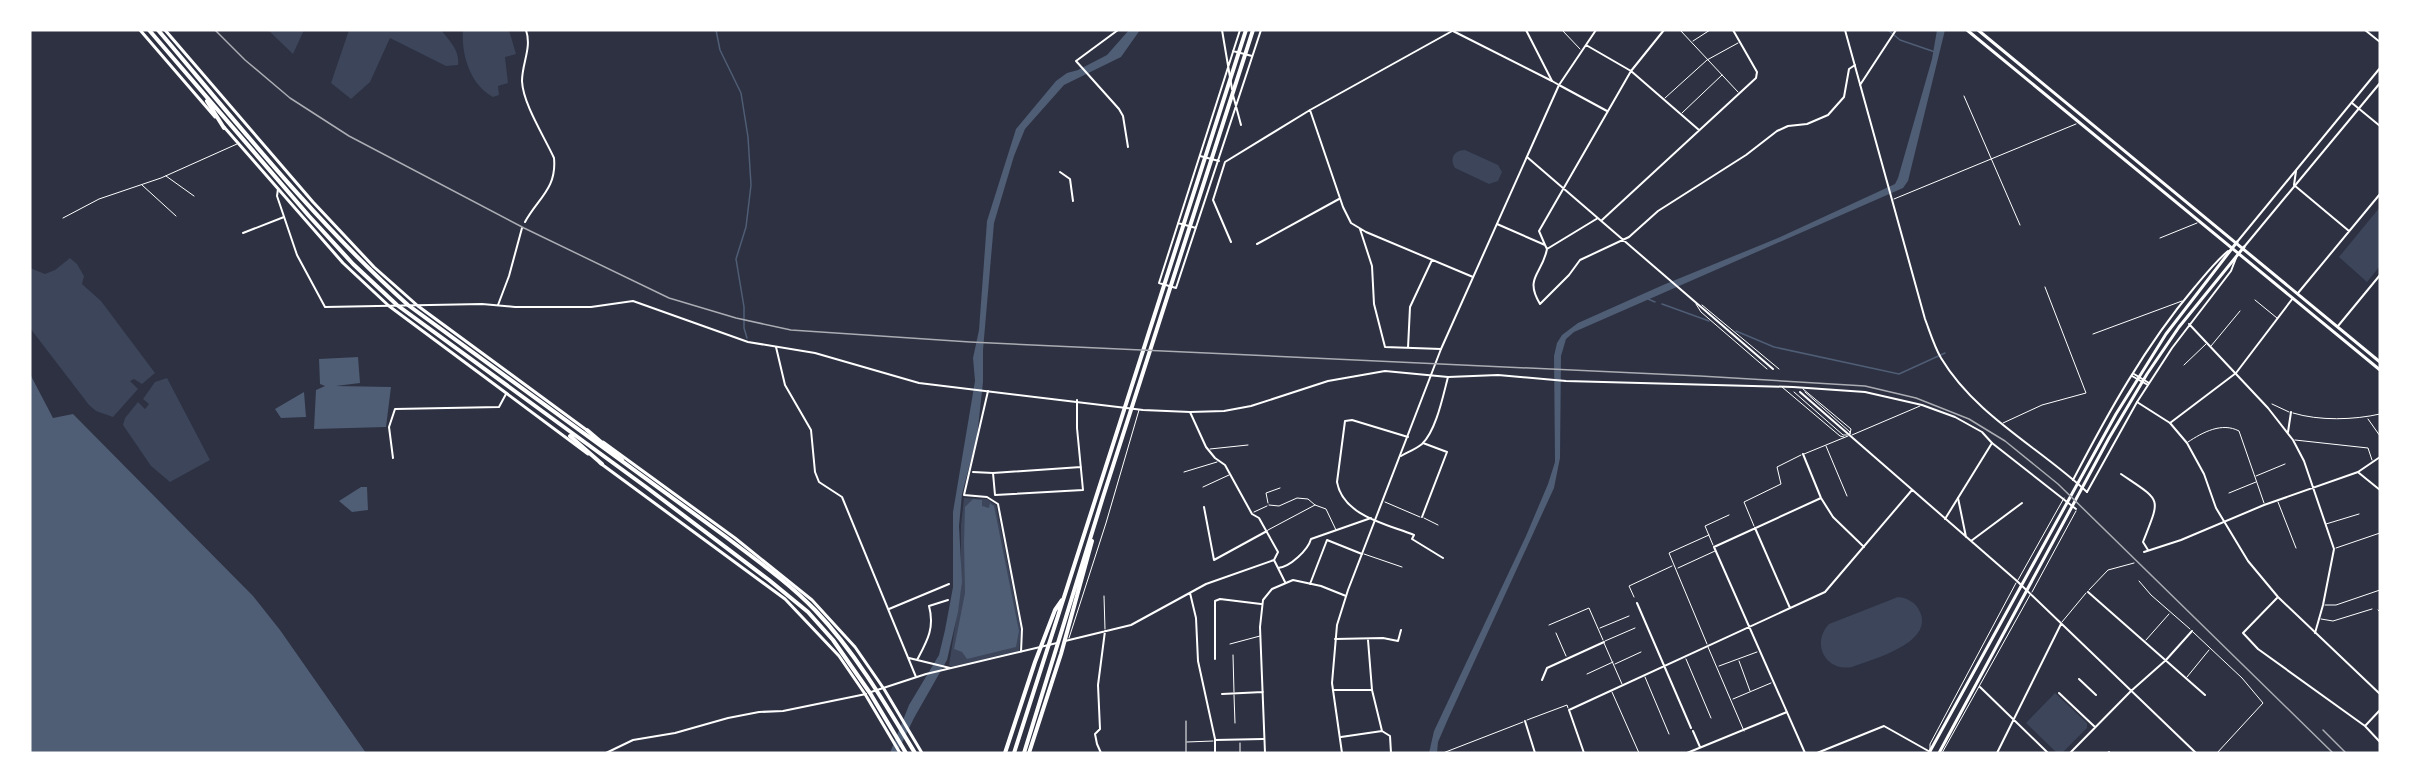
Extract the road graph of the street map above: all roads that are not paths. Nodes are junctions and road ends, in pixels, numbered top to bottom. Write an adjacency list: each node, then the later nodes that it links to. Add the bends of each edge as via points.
1 (140, 30): 56 (main road)
2 (149, 30): 42 (highway)
3 (158, 30): 110 (highway, via 360,262)
4 (165, 30): 113 (main road, via 341,233)
5 (526, 30): 82 (street, via 529,37 522,78 524,94 555,166 544,197)
6 (1118, 30): 59 (street, via 1076,62 1119,109)
7 (1222, 30): 34 (street)
8 (1240, 30): 30 (street)
9 (1246, 30): 248 (highway)
10 (1253, 30): 193 (highway)
11 (1261, 30): 31 (street)
12 (1453, 30): 38 (street); 49 (street)
13 (1526, 30): 38 (street)
14 (1562, 30): 29 (lane)
15 (1596, 30): 28 (street)
16 (1664, 30): 36 (street)
17 (1680, 30): 25 (lane)
18 (1710, 30): 25 (lane)
19 (1733, 30): 26 (street)
20 (1845, 30): 33 (street)
21 (1896, 30): 41 (street)
22 (1967, 30): 53 (main road)
23 (1978, 30): 52 (main road)
24 (2365, 30): 27 (street)
25 (1691, 42): 32 (lane)
26 (1740, 42): 32 (lane); 43 (street, via 1757,72 1756,78)
27 (2380, 42)
28 (1586, 45): 29 (street); 36 (street)
29 (1582, 50): 40 (street)
30 (1233, 51): 31 (street); 34 (street)
31 (1252, 56): 47 (street)
32 (1707, 60): 37 (lane); 45 (lane)
33 (1855, 65): 41 (street); 98 (street, via 1849,69 1844,97 1828,116 1777,131 1658,211 1629,237 1580,260 1540,304 1532,284)
34 (1228, 67): 47 (street); 60 (street)
35 (2380, 68): 46 (street)
36 (1631, 71): 45 (street); 50 (street)
37 (1722, 75): 43 (lane); 51 (lane)
38 (1552, 81): 40 (street)
39 (2380, 83): 48 (street)
40 (1559, 85): 50 (street); 61 (street)
41 (1860, 85): 74 (street)
42 (200, 90): 56 (highway); 109 (highway, via 353,264)
43 (1739, 94): 57 (street)
44 (1964, 96): 62 (lane)
45 (1664, 99): 51 (street)
46 (2352, 103): 48 (street); 64 (street)
47 (1236, 108): 54 (street); 63 (street)
48 (2359, 109): 55 (street); 68 (street)
49 (1310, 110): 73 (street); 92 (street, via 1225,162 1213,200)
50 (1607, 111): 70 (street)
51 (1682, 113): 57 (street)
52 (2085, 117): 53 (lane); 93 (main road)
53 (2080, 122): 62 (lane); 81 (main road)
54 (1241, 125)
55 (2380, 126)
56 (224, 128): 58 (main road)
57 (1699, 130): 80 (street)
58 (239, 143): 66 (lane); 69 (main road)
59 (1128, 147)
60 (1200, 156): 63 (street); 83 (street)
61 (1527, 157): 70 (street); 84 (street)
62 (1992, 159): 74 (lane); 85 (lane)
63 (1219, 161): 87 (street)
64 (2296, 171): 68 (street); 93 (street)
65 (1060, 172): 75 (street, via 1070,179)
66 (166, 176): 67 (lane); 72 (lane)
67 (142, 185): 76 (lane); 78 (lane, via 99,199)
68 (2294, 185): 89 (street); 97 (street)
69 (278, 189): 77 (street); 112 (main road, via 343,263)
70 (1563, 189): 79 (street); 95 (street, via 1539,231)
71 (2380, 194): 89 (street)
72 (194, 196)
73 (1339, 198): 88 (street, via 1351,223); 94 (street)
74 (1892, 200): 154 (street, via 1925,319 1938,351 1959,383)
75 (1073, 201)
76 (176, 216)
77 (284, 216): 90 (street); 112 (street, via 297,255 325,308)
78 (63, 218)
79 (1598, 218): 80 (street); 98 (street)
80 (1601, 221): 108 (street)
81 (2201, 221): 91 (lane); 96 (main road)
82 (525, 222)
83 (1178, 223): 87 (street); 87 (street, via 1159,283 1176,288)
84 (1497, 224): 95 (street); 102 (street)
85 (2019, 225)
86 (522, 228): 111 (street)
87 (1197, 228)
88 (1359, 228): 100 (street); 123 (street, via 1372,266 1374,304 1385,347)
89 (2349, 231): 104 (street)
90 (243, 233)
91 (2160, 238)
92 (1231, 242)
93 (2237, 242): 96 (main road); 97 (main road)
94 (1257, 244)
95 (1545, 245): 98 (street)
96 (2233, 247): 99 (main road); 106 (street, via 2215,262); 367 (main road, via 2166,334 2116,414)
97 (2244, 247): 99 (main road); 104 (main road)
98 (1547, 249)
99 (2239, 252): 105 (main road); 116 (street, via 2231,271); 368 (main road, via 2179,327 2126,409)
100 (1431, 260): 102 (street); 123 (street, via 1410,307)
101 (2380, 275): 117 (street)
102 (1473, 277): 124 (street)
103 (2045, 287): 154 (lane, via 2086,393 2042,405)
104 (2298, 293): 117 (main road)
105 (2293, 298): 115 (street); 125 (main road)
106 (2184, 300): 118 (lane); 133 (street)
107 (2255, 300): 115 (lane)
108 (1695, 302): 128 (lane, via 1701,312); 129 (street); 130 (lane)
109 (397, 305): 110 (street); 112 (street); 152 (highway)
110 (408, 305): 113 (street); 184 (highway)
111 (498, 305): 113 (street); 122 (street, via 591,307 633,301 695,325)
112 (389, 306): 142 (main road)
113 (418, 306): 155 (main road)
114 (2240, 310): 121 (lane)
115 (2277, 319): 132 (street)
116 (2189, 324): 119 (street); 135 (street)
117 (2338, 327): 120 (main road)
118 (2093, 334)
119 (2207, 343): 121 (street); 127 (lane)
120 (2360, 345): 125 (main road); 126 (main road)
121 (2211, 346): 132 (street)
122 (776, 347): 138 (street, via 838,359 919,383); 256 (street, via 785,385 811,430 819,482 842,497)
123 (1408, 348): 124 (street)
124 (1441, 349): 159 (street)
125 (2355, 350): 131 (main road)
126 (2380, 362)
127 (2184, 365)
128 (1767, 369)
129 (1773, 369)
130 (1779, 369)
131 (2380, 370)
132 (2236, 373): 153 (street); 156 (street)
133 (2133, 375): 135 (street); 183 (street)
134 (1448, 376): 136 (street); 148 (street, via 1385,371 1328,381 1251,406); 161 (street, via 1437,416)
135 (2149, 384): 144 (street)
136 (1782, 387): 137 (street); 157 (lane, via 1840,436)
137 (1802, 388): 146 (street, via 1865,392); 157 (lane, via 1851,429)
138 (986, 391): 143 (street); 285 (street, via 964,495 987,497 998,504 1022,629)
139 (1794, 392): 157 (lane)
140 (1800, 392): 157 (street)
141 (1805, 392): 157 (lane, via 1850,432)
142 (506, 394): 170 (street, via 499,407 395,409 389,427); 173 (main road)
143 (1077, 400): 147 (street); 175 (street)
144 (2137, 402): 153 (street); 183 (street, via 2087,492)
145 (2272, 404): 149 (lane)
146 (1922, 405): 157 (lane); 162 (street, via 1955,417 1982,432)
147 (1141, 409): 148 (street); 277 (lane)
148 (1190, 412): 166 (street)
149 (2291, 412): 151 (lane, via 2314,417); 156 (street)
150 (2380, 414): 151 (lane)
151 (2367, 417): 158 (lane)
152 (551, 420): 173 (highway); 316 (highway, via 808,612 833,640)
153 (2170, 423): 163 (street)
154 (2000, 424): 183 (street)
155 (587, 430): 184 (highway); 308 (main road, via 735,538 812,600 855,646)
156 (2288, 432): 160 (street)
157 (1849, 436): 165 (lane); 189 (street)
158 (2380, 436)
159 (1408, 437): 168 (street); 210 (street, via 1346,421 1338,490 1352,508)
160 (2293, 440): 172 (lane, via 2368,448); 188 (street)
161 (1423, 443): 168 (street); 209 (street, via 1447,452)
162 (1992, 443): 195 (street); 196 (street)
163 (2187, 443): 182 (lane, via 2217,428 2228,426 2239,431); 213 (street)
164 (1248, 445): 166 (lane)
165 (1826, 445): 167 (lane); 192 (lane)
166 (1208, 450): 171 (street)
167 (1803, 454): 194 (street); 216 (lane, via 1777,466 1781,484 1744,502)
168 (1401, 456): 198 (street)
169 (2380, 457): 172 (street)
170 (393, 458)
171 (1219, 461): 177 (lane); 180 (street)
172 (2373, 462): 178 (street)
173 (602, 464): 316 (main road, via 785,599 839,656)
174 (2285, 464): 182 (lane)
175 (1080, 467): 179 (street); 179 (street, via 1083,490 995,495)
176 (974, 472): 179 (street)
177 (1184, 472)
178 (2358, 472): 188 (street); 190 (street)
179 (993, 473)
180 (1230, 474): 186 (lane); 205 (street)
181 (2121, 474): 227 (street, via 2155,501 2143,542)
182 (2254, 476): 185 (lane)
183 (2073, 480)
184 (648, 482): 309 (highway, via 766,567 813,608 838,635)
185 (2256, 482): 191 (lane); 202 (lane)
186 (1203, 487)
187 (1280, 488): 200 (lane, via 1266,493)
188 (2314, 488): 197 (street); 214 (street)
189 (1912, 490): 211 (street); 223 (street)
190 (2380, 490)
191 (2229, 493)
192 (1847, 496)
193 (1103, 497): 351 (highway); 352 (highway, via 1061,654)
194 (1821, 498): 216 (street); 223 (street, via 1833,517)
195 (1958, 498): 211 (street); 221 (street)
196 (2063, 499): 204 (street); 206 (lane); 237 (lane)
197 (2277, 500): 202 (street); 224 (lane)
198 (1383, 501): 209 (lane); 212 (street)
199 (2022, 503): 222 (street)
200 (1269, 505): 201 (lane, via 1279,506 1297,498 1308,499); 205 (lane)
201 (1315, 505): 217 (lane, via 1326,509); 218 (lane)
202 (2264, 505): 213 (street)
203 (1204, 507): 218 (street, via 1214,560)
204 (2076, 509): 206 (lane)
205 (1252, 514): 218 (street)
206 (2076, 514): 245 (lane)
207 (2359, 514): 214 (lane)
208 (1729, 515): 220 (lane, via 1705,526)
209 (1422, 517): 215 (lane)
210 (1371, 518): 212 (street); 217 (street)
211 (1945, 519): 221 (street)
212 (1377, 520): 229 (street); 230 (street, via 1414,535 1413,539)
213 (2224, 522): 227 (street); 250 (street, via 2247,561)
214 (2326, 524): 226 (street)
215 (1438, 525)
216 (1755, 528): 225 (street); 257 (street)
217 (1336, 530): 235 (street, via 1311,539 1309,546 1284,568)
218 (1267, 531): 231 (street, via 1278,552)
219 (2380, 533): 226 (lane)
220 (1709, 535): 225 (lane); 233 (lane, via 1669,553)
221 (1966, 537): 222 (street)
222 (1971, 541): 237 (street)
223 (1864, 547): 257 (street, via 1825,592)
224 (2296, 548)
225 (1715, 549): 236 (lane); 267 (street)
226 (2334, 549): 254 (street)
227 (2148, 550): 228 (street)
228 (2144, 552)
229 (1363, 554): 234 (lane); 241 (street, via 1327,540); 247 (street)
230 (1443, 558)
231 (1274, 560): 235 (street); 243 (street)
232 (2134, 563): 244 (lane, via 2108,570)
233 (1674, 565): 236 (lane); 249 (lane, via 1629,586)
234 (1402, 567)
235 (1278, 568): 239 (street)
236 (1676, 569): 282 (lane)
237 (2017, 581): 245 (street); 255 (lane)
238 (2139, 581): 260 (lane)
239 (1286, 582): 241 (street); 253 (street, via 1272,589)
240 (949, 584): 256 (street)
241 (1310, 584): 247 (street)
242 (2380, 590): 254 (lane, via 2336,605)
243 (1190, 592): 271 (street, via 1131,625); 339 (street, via 1198,660)
244 (2088, 592): 265 (lane); 280 (street)
245 (2030, 594): 261 (lane); 265 (street)
246 (1104, 596): 271 (lane)
247 (1347, 596): 276 (street)
248 (1064, 597): 349 (highway, via 1039,652); 350 (highway)
249 (1634, 597)
250 (2278, 597): 274 (street); 332 (street, via 2243,633 2258,649)
251 (948, 600): 293 (street, via 929,606 933,619 930,635)
252 (1637, 603): 296 (street)
253 (1262, 605): 275 (street); 291 (street, via 1215,601)
254 (2323, 605): 263 (street)
255 (2004, 606): 259 (lane); 261 (lane)
256 (889, 609): 289 (street)
257 (1790, 609): 267 (street)
258 (2372, 609): 263 (lane, via 2333,621)
259 (2001, 612): 264 (lane); 367 (lane, via 1930,744)
260 (2170, 612): 272 (lane); 280 (lane)
261 (2020, 614): 264 (lane)
262 (1629, 616): 269 (lane)
263 (2319, 618): 274 (street)
264 (2017, 620): 307 (lane)
265 (2061, 624): 312 (street); 328 (street)
266 (1549, 625): 269 (lane, via 1589,608)
267 (1750, 627): 282 (street); 284 (street)
268 (1635, 628): 279 (lane)
269 (1598, 629): 279 (lane)
270 (1401, 630): 278 (street, via 1398,641)
271 (1105, 631): 277 (street); 353 (street, via 1098,685 1100,729 1095,734)
272 (2192, 631): 283 (lane); 294 (street)
273 (1556, 633): 290 (lane)
274 (2315, 633): 320 (street)
275 (1260, 636): 281 (lane); 314 (street)
276 (1335, 639): 278 (street); 310 (street)
277 (1068, 640): 285 (street)
278 (1368, 640): 311 (street)
279 (1604, 642): 290 (street); 295 (lane)
280 (2145, 642): 294 (street)
281 (1230, 644)
282 (1708, 646): 288 (street); 297 (lane)
283 (2210, 649): 302 (lane); 373 (lane, via 2263,703)
284 (1760, 651): 292 (lane); 305 (street)
285 (1021, 652): 298 (street)
286 (1641, 652): 295 (lane)
287 (1233, 655): 319 (lane)
288 (1685, 657): 296 (street); 327 (lane)
289 (909, 658): 293 (street); 301 (street)
290 (1566, 658): 304 (street, via 1547,668)
291 (1215, 659)
292 (1738, 659): 297 (lane); 315 (lane)
293 (917, 660): 298 (street)
294 (2166, 660): 302 (street); 312 (street)
295 (1613, 663): 299 (lane); 306 (lane)
296 (1665, 666): 300 (street); 343 (street)
297 (1717, 667): 323 (lane)
298 (948, 668): 301 (street)
299 (1587, 674)
300 (1645, 675): 306 (street); 336 (lane)
301 (916, 677): 308 (street)
302 (2186, 678): 322 (street)
303 (2079, 679): 321 (street)
304 (1542, 680)
305 (1773, 681): 315 (lane); 326 (street)
306 (1623, 685): 313 (street)
307 (1980, 687): 328 (street); 368 (lane)
308 (884, 688): 309 (street); 348 (main road)
309 (877, 690): 316 (street); 347 (highway)
310 (1333, 690): 311 (street); 337 (street)
311 (1372, 690): 334 (street)
312 (2131, 690): 333 (street); 372 (street)
313 (1611, 691): 324 (street); 363 (lane)
314 (1263, 692): 319 (street); 338 (street)
315 (1750, 692): 323 (lane)
316 (867, 693): 344 (street, via 728,718 633,740); 345 (main road); 346 (highway)
317 (2059, 693): 333 (street)
318 (1222, 694): 319 (street)
319 (1234, 694): 331 (lane)
320 (2380, 694)
321 (2096, 695)
322 (2205, 695)
323 (1731, 700): 335 (lane)
324 (1569, 710): 330 (lane, via 1567,705); 362 (street)
325 (2380, 710): 332 (street)
326 (1787, 712): 335 (street); 365 (street)
327 (1711, 718)
328 (2014, 718): 369 (street); 370 (street)
329 (1186, 721): 340 (lane)
330 (1525, 721): 360 (lane); 361 (street)
331 (1235, 723)
332 (2365, 726): 341 (street)
333 (2095, 728): 371 (street)
334 (1382, 731): 337 (street); 359 (street, via 1390,736)
335 (1744, 731): 343 (street)
336 (1669, 734)
337 (1341, 737): 358 (street)
338 (1264, 739): 339 (street); 357 (street)
339 (1215, 740): 340 (lane); 355 (street)
340 (1186, 742): 354 (lane)
341 (2380, 742)
342 (1240, 743): 356 (lane)
343 (1700, 748): 364 (street)
344 (606, 753)
345 (900, 753)
346 (906, 753)
347 (915, 753)
348 (922, 753)
349 (1005, 753)
350 (1014, 753)
351 (1024, 753)
352 (1029, 753)
353 (1101, 753)
354 (1186, 753)
355 (1215, 753)
356 (1240, 753)
357 (1265, 753)
358 (1342, 753)
359 (1390, 753)
360 (1443, 753)
361 (1535, 753)
362 (1584, 753)
363 (1639, 753)
364 (1687, 753)
365 (1805, 753)
366 (1817, 753): 367 (street, via 1884,726)
367 (1930, 753)
368 (1940, 753)
369 (1997, 753)
370 (2048, 753)
371 (2070, 753)
372 (2196, 753)
373 (2217, 753)

